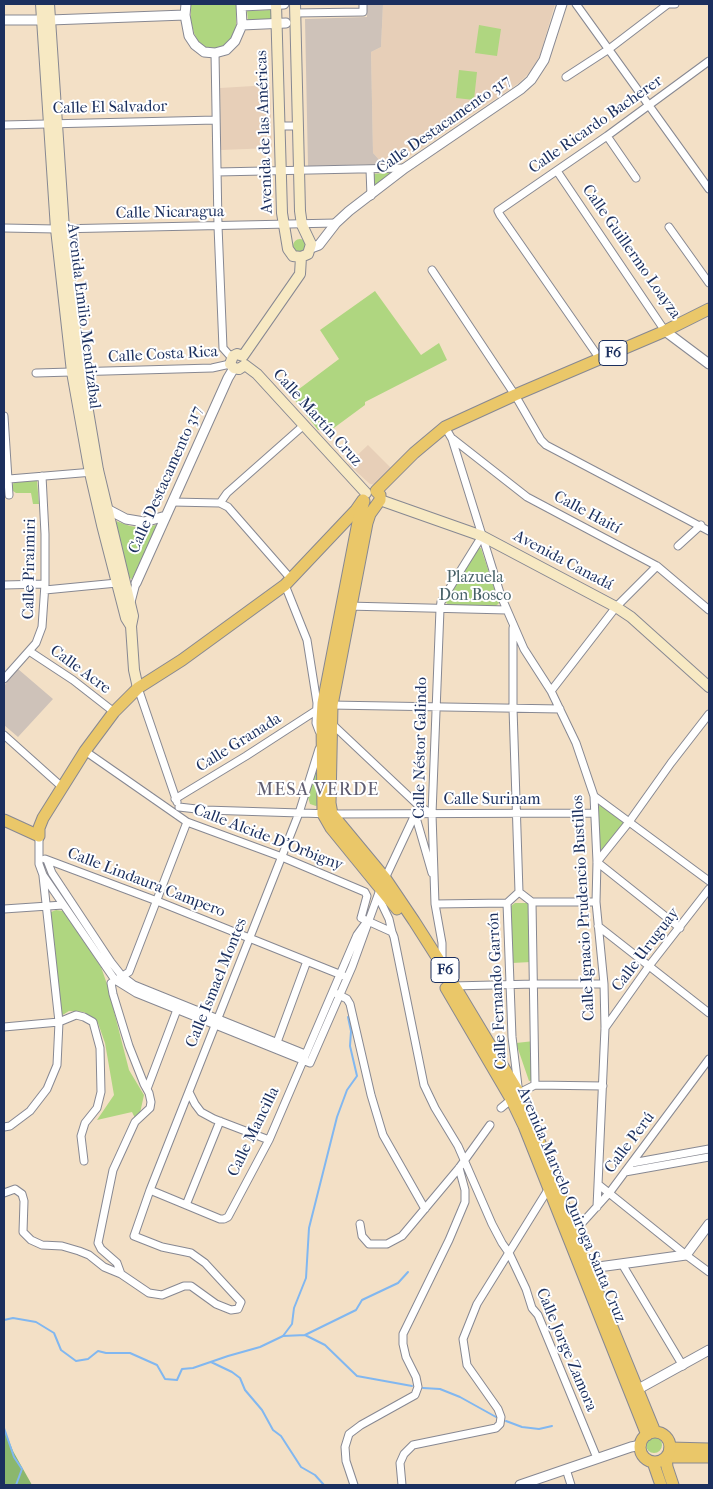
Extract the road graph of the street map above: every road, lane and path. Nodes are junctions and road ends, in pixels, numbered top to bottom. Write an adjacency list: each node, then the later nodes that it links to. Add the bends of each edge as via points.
1 (41, 4): 14 (main road, Avenida Emilio Mendizábal)
2 (49, 4): 14 (main road, Avenida Emilio Mendizábal)
3 (186, 4): 12 (street)
4 (285, 4): 10 (main road); 11 (main road, via 279,6)
5 (363, 4): 10 (street, via 363,12)
6 (562, 4): 27 (street, Calle Destacamento 317, via 544,60 531,80)
7 (576, 4): 16 (street)
8 (675, 4): 16 (street, via 668,4)
9 (241, 5): 11 (street); 15 (street)
10 (295, 11): 11 (main road, via 292,20); 25 (main road, Avenida de las Américas)
11 (277, 14): 15 (street); 24 (main road, Avenida de las Américas)
12 (185, 15): 14 (street); 17 (street, via 189,36 195,45 204,52)
13 (4, 20): 14 (street)
14 (46, 20): 22 (main road, Avenida Emilio Mendizábal)
15 (242, 25): 17 (street, via 235,41 226,50)
16 (609, 49): 19 (street); 20 (street)
17 (215, 53): 21 (street)
18 (709, 61): 20 (street, Calle Ricardo Bacherer)
19 (566, 77)
20 (649, 105): 26 (street, Calle Ricardo Bacherer); 34 (street)
21 (216, 120): 22 (street, Calle El Salvador); 32 (street)
22 (53, 124): 23 (street, Calle El Salvador); 42 (main road, Avenida Emilio Mendizábal)
23 (4, 125)
24 (279, 126): 25 (street); 30 (main road, Avenida de las Américas)
25 (298, 126): 29 (main road, Avenida de las Américas)
26 (607, 136): 31 (street, Calle Ricardo Bacherer); 33 (street)
27 (405, 168): 28 (street); 35 (street, Calle Destacamento 317)
28 (370, 169): 29 (street); 35 (street)
29 (299, 170): 30 (street); 38 (main road, Avenida de las Américas)
30 (281, 171): 32 (street); 37 (main road, Avenida de las Américas)
31 (556, 171): 51 (street, Calle Guillermo Loayza); 52 (street, Calle Ricardo Bacherer, via 498,210)
32 (217, 172): 39 (street)
33 (636, 178)
34 (708, 185)
35 (371, 196): 36 (street, Calle Destacamento 317)
36 (336, 223): 38 (street, Calle Nicaragua); 45 (street, Calle Destacamento 317)
37 (284, 225): 38 (street, Calle Nicaragua); 39 (street, Calle Nicaragua); 44 (main road, Avenida de las Américas)
38 (302, 225): 43 (main road, Avenida de las Américas)
39 (218, 226): 42 (street, Calle Nicaragua); 54 (street, via 223,348)
40 (670, 227): 49 (street)
41 (4, 228): 42 (street, Calle Nicaragua)
42 (60, 229): 56 (main road, Avenida Emilio Mendizábal)
43 (308, 237): 44 (main road, via 294,236); 45 (main road)
44 (288, 246): 46 (main road, via 293,256)
45 (315, 246): 46 (main road); 48 (main road)
46 (301, 258): 48 (main road)
47 (432, 270): 58 (street)
48 (300, 274): 53 (main road)
49 (709, 283)
50 (709, 310): 51 (main road, F6)
51 (666, 331): 52 (main road, F6); 55 (street, Calle Guillermo Loayza)
52 (600, 358): 58 (main road, F6)
53 (244, 360): 54 (main road, via 241,369); 60 (main road, Calle Martín Cruz)
54 (232, 363): 56 (street, Calle Costa Rica, via 212,368); 68 (street, Calle Destacamento 317)
55 (709, 364)
56 (77, 372): 57 (street, Calle Costa Rica); 63 (main road, Avenida Emilio Mendizábal)
57 (36, 373)
58 (515, 394): 61 (main road, F6); 72 (street, via 546,445)
59 (4, 416): 65 (street)
60 (304, 425): 67 (main road, Calle Martín Cruz); 69 (street, via 227,493)
61 (445, 427): 62 (street, Calle Ignacio Prudencio Bustillos); 67 (main road, F6, via 414,453)
62 (452, 439): 73 (street, Calle Ignacio Prudencio Bustillos); 75 (street, Calle Haití, via 542,506)
63 (94, 471): 64 (street); 70 (main road, Avenida Emilio Mendizábal)
64 (42, 476): 65 (street); 80 (street, Calle Piraimiri)
65 (9, 479): 66 (street)
66 (9, 496)
67 (368, 501): 73 (main road, Avenida Canadá); 76 (main road); 82 (main road, F6, via 370,514)
68 (172, 502): 69 (street); 71 (street, Calle Destacamento 317)
69 (220, 503): 76 (street, via 228,507)
70 (103, 510): 71 (street, via 144,522); 77 (main road, Avenida Emilio Mendizábal); 81 (main road, Avenida Emilio Mendizábal)
71 (166, 516): 78 (street, Calle Destacamento 317)
72 (706, 527): 74 (street)
73 (482, 536): 83 (main road, Avenida Canadá); 84 (street, Calle Néstor Galindo, via 441,602); 85 (street, Calle Ignacio Prudencio Bustillos)
74 (678, 546)
75 (657, 566): 83 (street); 86 (street, Calle Haití)
76 (288, 582): 92 (main road, via 182,660); 94 (street, via 308,640 315,687)
77 (117, 583): 80 (street); 87 (main road, Avenida Emilio Mendizábal)
78 (136, 583): 81 (street, Calle Destacamento 317)
79 (4, 585): 80 (street)
80 (45, 587): 89 (street, Calle Piraimiri, via 42,627 36,643)
81 (130, 605): 87 (main road, Avenida Emilio Mendizábal)
82 (346, 605): 84 (street); 94 (main road, F6)
83 (616, 607): 91 (main road, Avenida Canadá); 93 (street)
84 (440, 609): 85 (street); 95 (street, Calle Néstor Galindo)
85 (507, 610): 88 (street, Calle Ignacio Prudencio Bustillos)
86 (709, 610)
87 (131, 626): 92 (main road, Avenida Emilio Mendizábal)
88 (513, 626): 93 (street, Calle Ignacio Prudencio Bustillos); 96 (street)
89 (28, 651): 90 (street, Calle Piraimiri); 98 (street, Calle Acre)
90 (4, 679)
91 (709, 687)
92 (138, 688): 98 (main road); 106 (street, Avenida Emilio Mendizábal)
93 (551, 691): 97 (street, Calle Ignacio Prudencio Bustillos)
94 (324, 706): 95 (street); 100 (main road, F6); 102 (main road, F6); 106 (street, Calle Granada)
95 (436, 707): 96 (street); 115 (street, Calle Néstor Galindo)
96 (513, 708): 97 (street); 116 (street)
97 (560, 709): 105 (street, Calle Ignacio Prudencio Bustillos, via 576,743)
98 (114, 712): 103 (main road)
99 (709, 714): 119 (street)
100 (332, 724): 107 (street); 113 (main road, F6)
101 (4, 735): 104 (street)
102 (322, 738): 110 (street, Calle Ismael Montes); 113 (main road, F6)
103 (85, 752): 104 (main road); 112 (street, Calle Alcide D'Orbigny)
104 (62, 787): 120 (main road, via 43,818)
105 (594, 796): 111 (street, Calle Ignacio Prudencio Bustillos); 119 (street)
106 (175, 799): 108 (street, Avenida Emilio Mendizábal)
107 (419, 806): 114 (street, Calle Mancilla); 115 (street)
108 (179, 807): 110 (street, Calle Surinam); 112 (street)
109 (4, 813): 120 (main road)
110 (299, 813): 113 (street, Calle Surinam); 121 (street, Calle Ismael Montes)
111 (594, 813): 116 (street, Calle Surinam); 123 (street, Calle Ignacio Prudencio Bustillos)
112 (174, 814): 118 (street, Calle Alcide D'Orbigny)
113 (328, 814): 114 (street, Calle Surinam); 127 (main road, Avenida Marcelo Quiroga Santa Cruz / F6)
114 (415, 814): 115 (street, Calle Surinam); 126 (street); 127 (street, Calle Mancilla)
115 (432, 814): 116 (street, Calle Surinam); 126 (street, Calle Néstor Galindo)
116 (516, 814): 129 (street)
117 (4, 820): 120 (main road)
118 (187, 822): 121 (street, Calle Alcide D'Orbigny); 130 (street)
119 (629, 822): 123 (street); 125 (street)
120 (39, 832): 122 (street)
121 (282, 857): 138 (street, Calle Alcide D'Orbigny, via 361,889 367,896 361,918); 142 (street, Calle Ismael Montes)
122 (43, 858): 124 (street, via 39,864); 130 (street, Calle Lindaura Campero); 147 (street)
123 (597, 862): 132 (street, Calle Ignacio Prudencio Bustillos); 140 (street)
124 (43, 875): 135 (street); 136 (street)
125 (709, 881)
126 (436, 885): 134 (street, Calle Néstor Galindo)
127 (381, 887): 138 (street, Calle Mancilla); 141 (street, Calle Jorge Zamora); 144 (main road, Avenida Marcelo Quiroga Santa Cruz / F6)
128 (709, 889): 140 (street, Calle Uruguay)
129 (519, 892): 131 (street); 133 (street, Calle Fernando Garrón)
130 (157, 901): 142 (street, Calle Lindaura Campero); 147 (street, via 129,972)
131 (532, 902): 132 (street); 150 (street, Calle Fernando Garrón)
132 (596, 902): 139 (street, Calle Ignacio Prudencio Bustillos)
133 (507, 903): 134 (street); 149 (street, Calle Fernando Garrón)
134 (435, 904): 144 (street, Calle Néstor Galindo, via 442,944)
135 (63, 905): 136 (street); 148 (street)
136 (46, 906): 137 (street); 156 (street)
137 (4, 909)
138 (368, 920): 141 (street); 146 (street, Calle Mancilla)
139 (598, 926): 145 (street); 151 (street, Calle Ignacio Prudencio Bustillos)
140 (680, 928): 145 (street, Calle Uruguay)
141 (392, 932): 176 (street, Calle Jorge Zamora, via 424,1086)
142 (250, 938): 143 (street, Calle Lindaura Campero); 157 (street, Calle Ismael Montes)
143 (307, 961): 146 (street, Calle Lindaura Campero); 160 (street)
144 (439, 966): 152 (main road, Avenida Marcelo Quiroga Santa Cruz / F6)
145 (649, 966): 155 (street); 159 (street, Calle Uruguay)
146 (344, 975): 153 (street, Calle Mancilla)
147 (122, 976): 148 (street); 154 (street)
148 (115, 980): 154 (street, via 136,993); 165 (street, via 111,983 113,994)
149 (510, 984): 150 (street); 152 (street); 167 (street, Calle Fernando Garrón)
150 (535, 984): 151 (street); 163 (street, Calle Fernando Garrón)
151 (604, 984): 159 (street, Calle Ignacio Prudencio Bustillos)
152 (450, 987): 167 (main road, Avenida Marcelo Quiroga Santa Cruz / F6)
153 (336, 993): 161 (street, Calle Mancilla); 187 (street, via 350,1004 383,1135)
154 (178, 1007): 157 (street); 165 (street)
155 (709, 1013)
156 (59, 1022): 158 (street); 171 (street, via 57,1065 46,1089 30,1111); 175 (street, via 76,1015 93,1022 100,1048 102,1092 81,1136)
157 (217, 1022): 160 (street); 166 (street, Calle Ismael Montes)
158 (4, 1027)
159 (605, 1028): 164 (street, Calle Ignacio Prudencio Bustillos)
160 (276, 1046): 161 (street)
161 (306, 1059): 172 (street, Calle Mancilla)
162 (709, 1059): 177 (street, Calle Perú)
163 (535, 1085): 164 (street); 167 (street)
164 (603, 1086): 180 (street, Calle Ignacio Prudencio Bustillos)
165 (147, 1089): 196 (street, via 151,1098 150,1108 135,1122 121,1150 113,1170 99,1235 101,1249 116,1263)
166 (189, 1092): 169 (street, via 201,1112); 182 (street, Calle Ismael Montes)
167 (515, 1096): 168 (street); 181 (main road, Avenida Marcelo Quiroga Santa Cruz / F6); 190 (main road, Avenida Marcelo Quiroga Santa Cruz / F6, via 533,1125)
168 (502, 1108)
169 (220, 1121): 172 (street); 185 (street)
170 (490, 1125): 176 (street)
171 (4, 1127)
172 (269, 1140): 185 (street, Calle Mancilla, via 228,1217 220,1219)
173 (709, 1149): 177 (street)
174 (709, 1157): 179 (street)
175 (84, 1160)
176 (464, 1160): 178 (street); 191 (street, Calle Jorge Zamora, via 492,1224)
177 (632, 1163): 179 (street, Calle Perú)
178 (459, 1168): 187 (street); 208 (street, via 465,1202 403,1334 403,1344 418,1387 415,1395 349,1434 345,1447 346,1461)
179 (625, 1172): 184 (street, Calle Perú)
180 (599, 1185): 184 (street); 186 (street, Calle Ignacio Prudencio Bustillos)
181 (549, 1188): 190 (main road, Avenida Marcelo Quiroga Santa Cruz / F6); 191 (street)
182 (150, 1190): 185 (street); 196 (street, Calle Ismael Montes, via 134,1236 162,1247 191,1253 205,1263 240,1302 238,1309 231,1310 216,1304 191,1286 162,1296 149,1293)
183 (4, 1192): 196 (street, via 16,1189 22,1194 23,1232 31,1240 42,1246 62,1246 79,1251)
184 (610, 1192): 186 (street, Calle Perú); 192 (street)
185 (186, 1205)
186 (597, 1208): 190 (street, Calle Perú)
187 (425, 1209): 188 (street, via 402,1236 387,1244 369,1244 362,1236)
188 (360, 1224)
189 (709, 1224): 192 (street)
190 (571, 1235): 194 (main road, Avenida Marcelo Quiroga Santa Cruz / F6)
191 (509, 1253): 205 (street, Calle Jorge Zamora); 209 (street, via 477,1304 463,1339 467,1364 498,1409 500,1424 496,1428 413,1446 400,1463)
192 (686, 1256): 193 (street); 195 (street)
193 (622, 1264): 194 (street); 198 (street)
194 (584, 1269): 199 (main road, Avenida Marcelo Quiroga Santa Cruz / F6)
195 (709, 1272)
196 (121, 1274)
197 (709, 1350): 198 (street)
198 (683, 1366): 199 (street)
199 (634, 1391): 200 (main road, Avenida Marcelo Quiroga Santa Cruz / F6)
200 (651, 1433): 201 (main road); 203 (main road, F6, via 667,1438)
201 (640, 1447): 205 (street); 206 (main road, via 644,1457)
202 (709, 1449): 203 (main road)
203 (668, 1454): 204 (main road); 206 (main road, via 659,1462); 213 (main road, F6, via 667,1467)
204 (709, 1456)
205 (597, 1458): 207 (street)
206 (653, 1462): 212 (main road)
207 (566, 1469): 210 (street); 211 (street)
208 (354, 1485)
209 (402, 1485)
210 (520, 1485)
211 (572, 1485)
212 (661, 1485)
213 (673, 1485)

